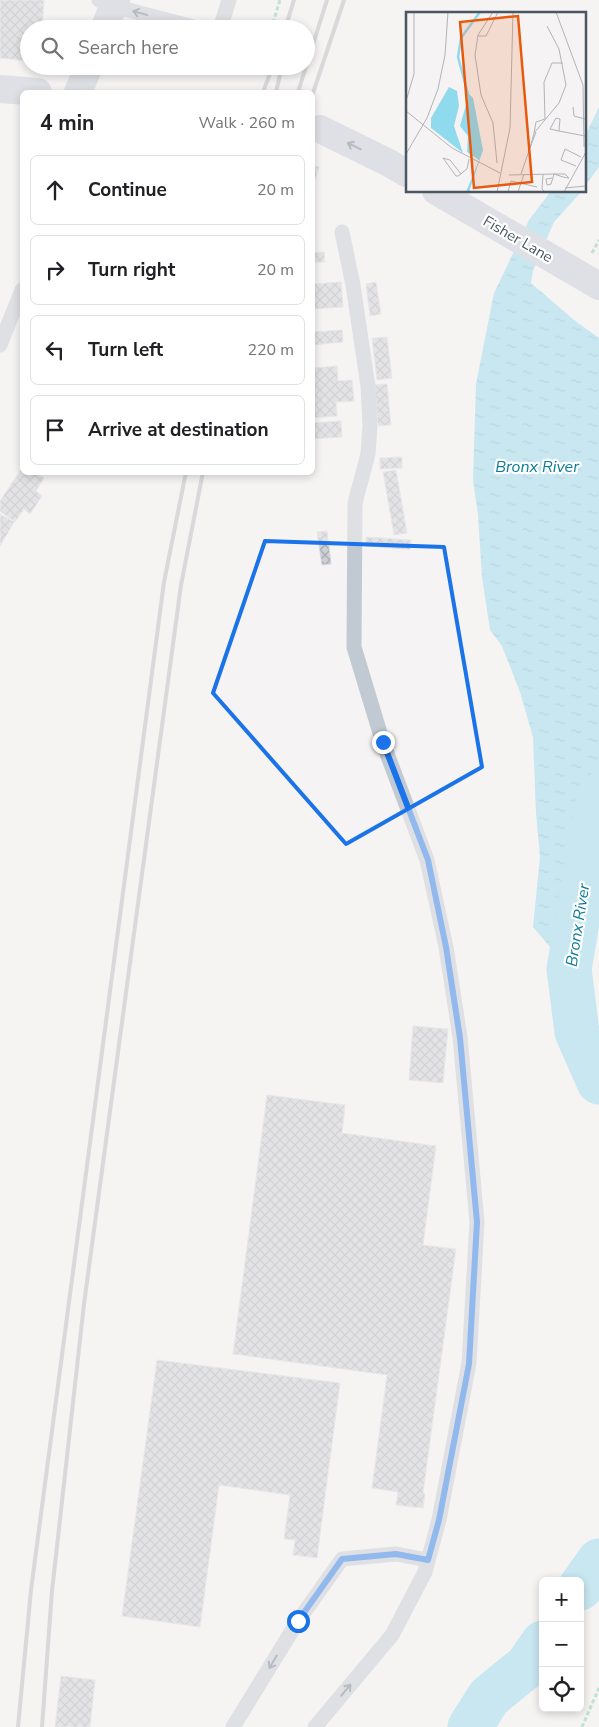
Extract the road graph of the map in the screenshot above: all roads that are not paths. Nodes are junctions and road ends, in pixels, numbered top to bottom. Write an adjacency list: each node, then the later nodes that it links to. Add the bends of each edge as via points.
1 (229, 0): 4 (lane)
2 (108, 9): 3 (lane, one-way to 2)
3 (159, 20)
4 (223, 20)
5 (85, 75): 7 (street)
6 (0, 90): 8 (street)
7 (79, 90)
8 (20, 91)
9 (320, 128): 10 (street, one-way to 9)
10 (399, 168)
11 (438, 192): 13 (street, Fisher Lane)
12 (342, 232): 16 (lane, via 368,386 370,425 368,454 354,503 354,647 383,742 428,860 460,1038 477,1222 469,1364 439,1520)
13 (599, 286)
14 (20, 295): 15 (lane)
15 (0, 345)
16 (428, 1560): 17 (lane, one-way to 17, via 396,1554 342,1559 298,1621); 18 (lane, one-way to 16, via 392,1634 425,1572)
17 (233, 1727)
18 (315, 1727)

